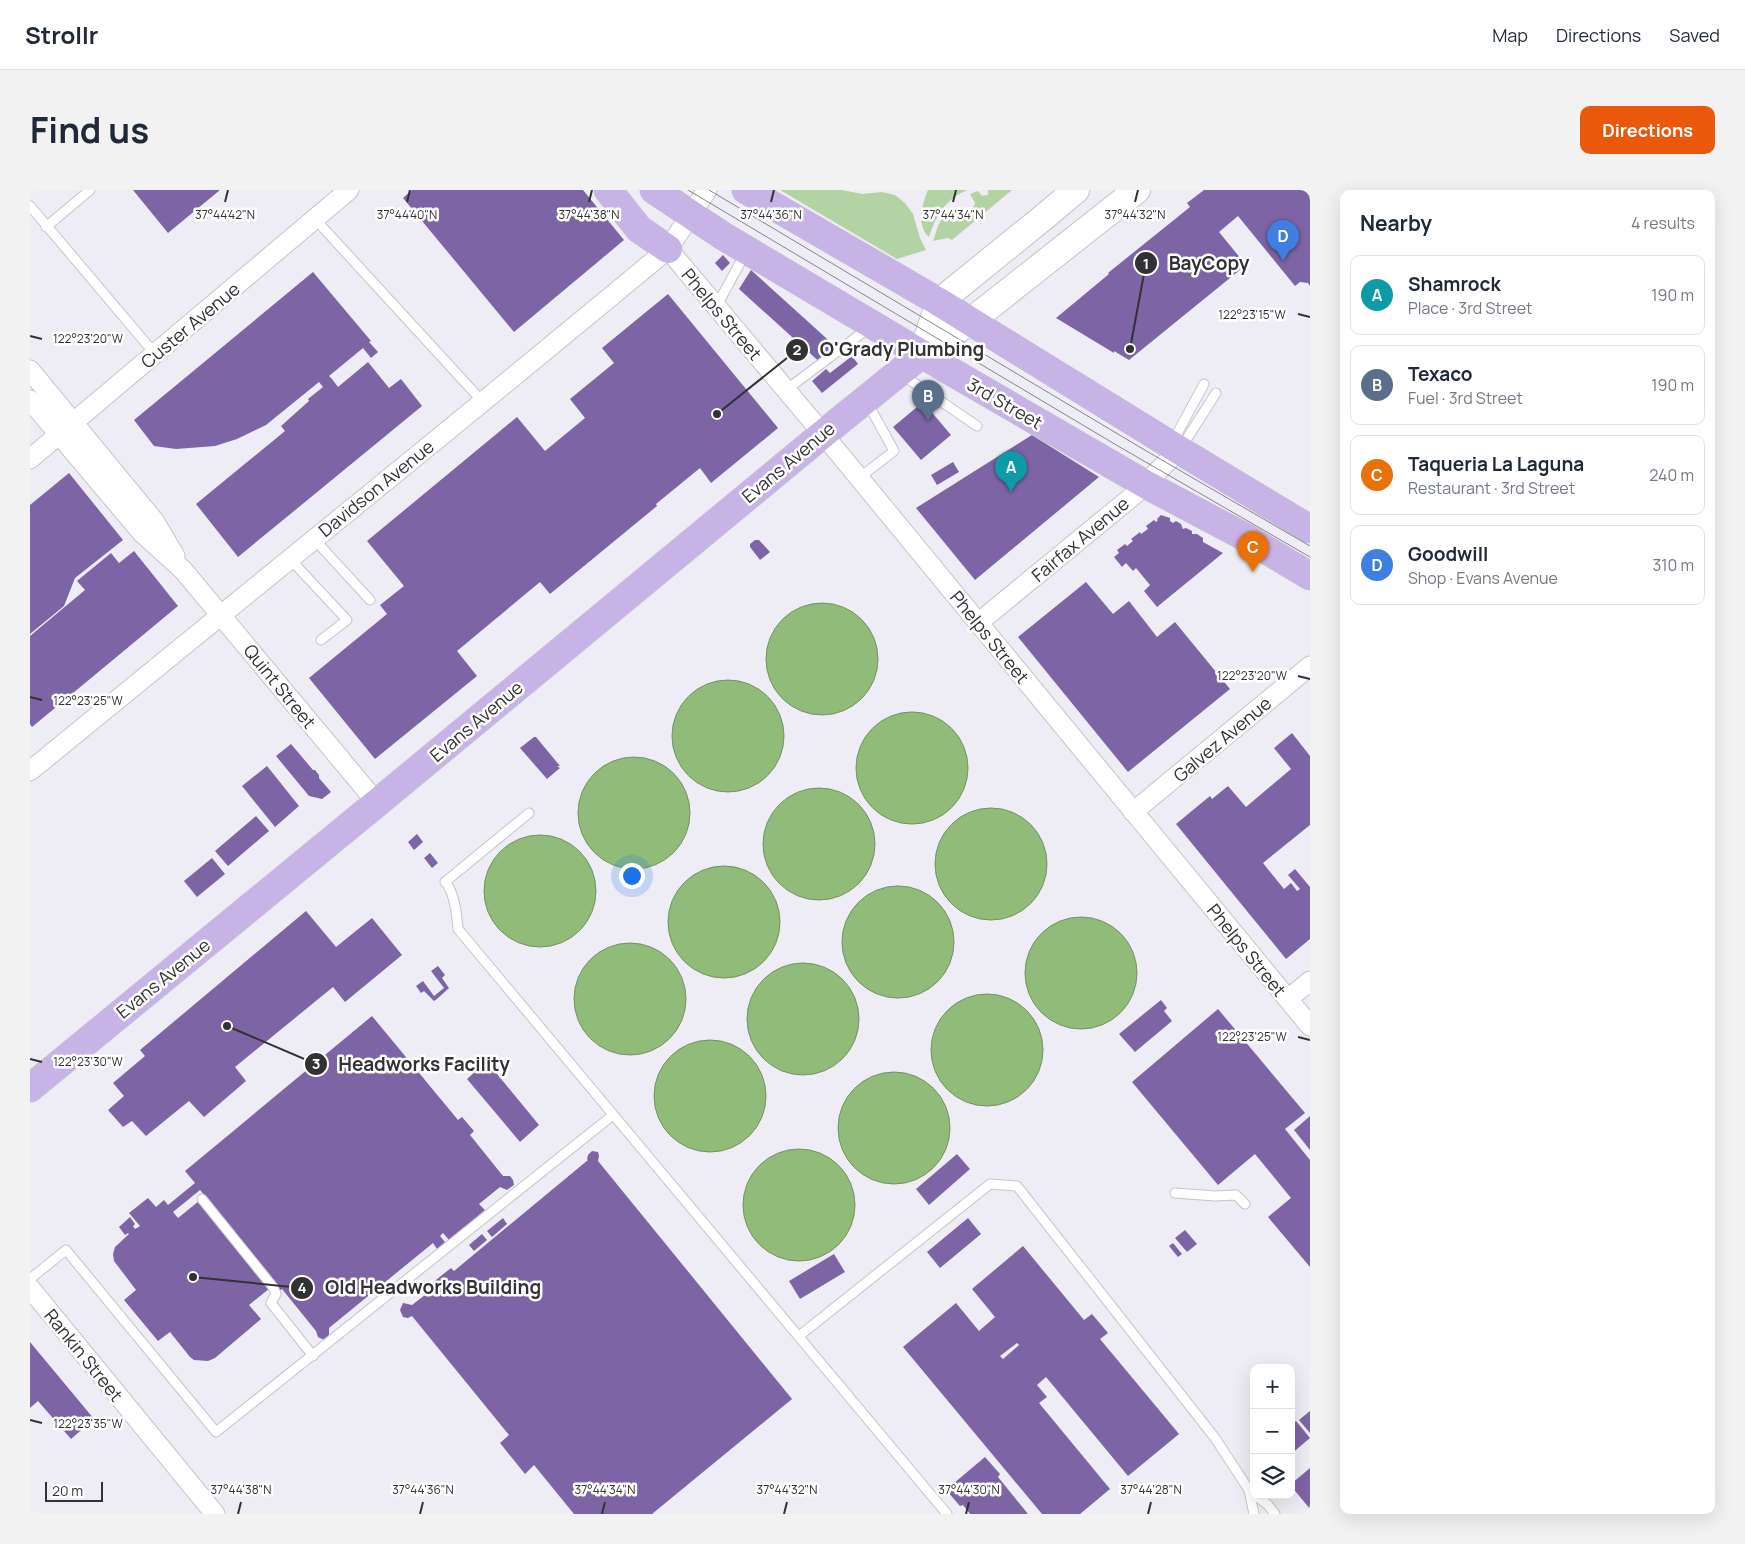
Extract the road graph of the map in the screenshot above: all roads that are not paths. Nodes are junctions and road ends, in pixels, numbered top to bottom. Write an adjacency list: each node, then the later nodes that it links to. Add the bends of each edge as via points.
1 (90, 190): 12 (lane)
2 (349, 190): 11 (street, Custer Avenue)
3 (608, 190): 13 (main road, via 640,229)
4 (654, 190): 10 (main road, 3rd Street)
5 (707, 190): 10 (street, Davidson Avenue)
6 (746, 190): 15 (main road)
7 (1076, 190): 15 (main road)
8 (1137, 190): 17 (main road, Evans Avenue)
9 (30, 206): 12 (lane)
10 (691, 214): 13 (street, Davidson Avenue); 14 (main road, 3rd Street)
11 (315, 219): 19 (street, Custer Avenue); 28 (lane)
12 (46, 226): 19 (lane)
13 (668, 250): 16 (street, Phelps Street); 28 (street, Davidson Avenue)
14 (747, 250): 16 (lane); 18 (main road, 3rd Street)
15 (939, 302): 17 (main road); 20 (main road)
16 (716, 307): 24 (street, Phelps Street)
17 (971, 322): 20 (main road, Evans Avenue); 33 (main road)
18 (873, 325): 20 (main road, 3rd Street); 24 (lane)
19 (155, 354): 29 (street, Custer Avenue)
20 (922, 354): 22 (main road, Evans Avenue); 36 (main road, 3rd Street)
21 (30, 370): 29 (street, Quint Street)
22 (899, 373): 27 (main road, Evans Avenue); 30 (lane)
23 (1204, 384): 33 (lane)
24 (786, 390): 31 (street, Phelps Street)
25 (1216, 393): 33 (lane)
26 (30, 400): 32 (street, Quint Street)
27 (866, 400): 31 (main road, Evans Avenue); 35 (lane, via 894,451)
28 (482, 401): 38 (street, Davidson Avenue)
29 (74, 423): 32 (street, Custer Avenue); 40 (street, Quint Street, via 155,522)
30 (977, 426)
31 (823, 434): 35 (street, Phelps Street); 48 (main road, Evans Avenue)
32 (59, 435): 34 (street, Custer Avenue); 40 (street, Quint Street, via 142,533)
33 (1175, 448): 36 (street, Fairfax Avenue); 37 (main road)
34 (30, 459)
35 (859, 478): 44 (street, Phelps Street)
36 (1144, 484): 41 (main road, 3rd Street, via 1243,536); 44 (street, Fairfax Avenue)
37 (1310, 529)
38 (314, 538): 39 (street, Davidson Avenue); 42 (lane)
39 (290, 559): 43 (street, Davidson Avenue); 45 (lane, via 347,620)
40 (183, 570): 43 (street, Quint Street)
41 (1310, 576)
42 (370, 600)
43 (222, 616): 47 (street, Davidson Avenue); 48 (street, Quint Street)
44 (978, 623): 49 (street, Phelps Street)
45 (321, 640)
46 (1310, 666): 49 (street, Galvez Avenue)
47 (30, 771)
48 (377, 803): 54 (main road, Evans Avenue)
49 (1133, 812): 52 (street, Phelps Street)
50 (529, 813): 55 (lane, via 445,882 449,886 458,929)
51 (1310, 981): 52 (street)
52 (1288, 999): 53 (street, Phelps Street)
53 (1310, 1026)
54 (30, 1088)
55 (613, 1115): 61 (lane); 62 (lane)
56 (1175, 1193): 58 (lane, via 1236,1195)
57 (202, 1199): 62 (lane, via 272,1287 276,1294 271,1302)
58 (1245, 1204)
59 (30, 1279): 62 (lane, via 66,1250 216,1432)
60 (30, 1288): 66 (street, Rankin Street)
61 (799, 1336): 63 (lane, via 990,1184 1017,1186 1215,1438); 67 (lane)
62 (313, 1356)
63 (1250, 1490)
64 (1253, 1499): 68 (lane)
65 (1260, 1499): 69 (lane)
66 (215, 1514)
67 (947, 1514)
68 (1254, 1514)
69 (1275, 1514)

